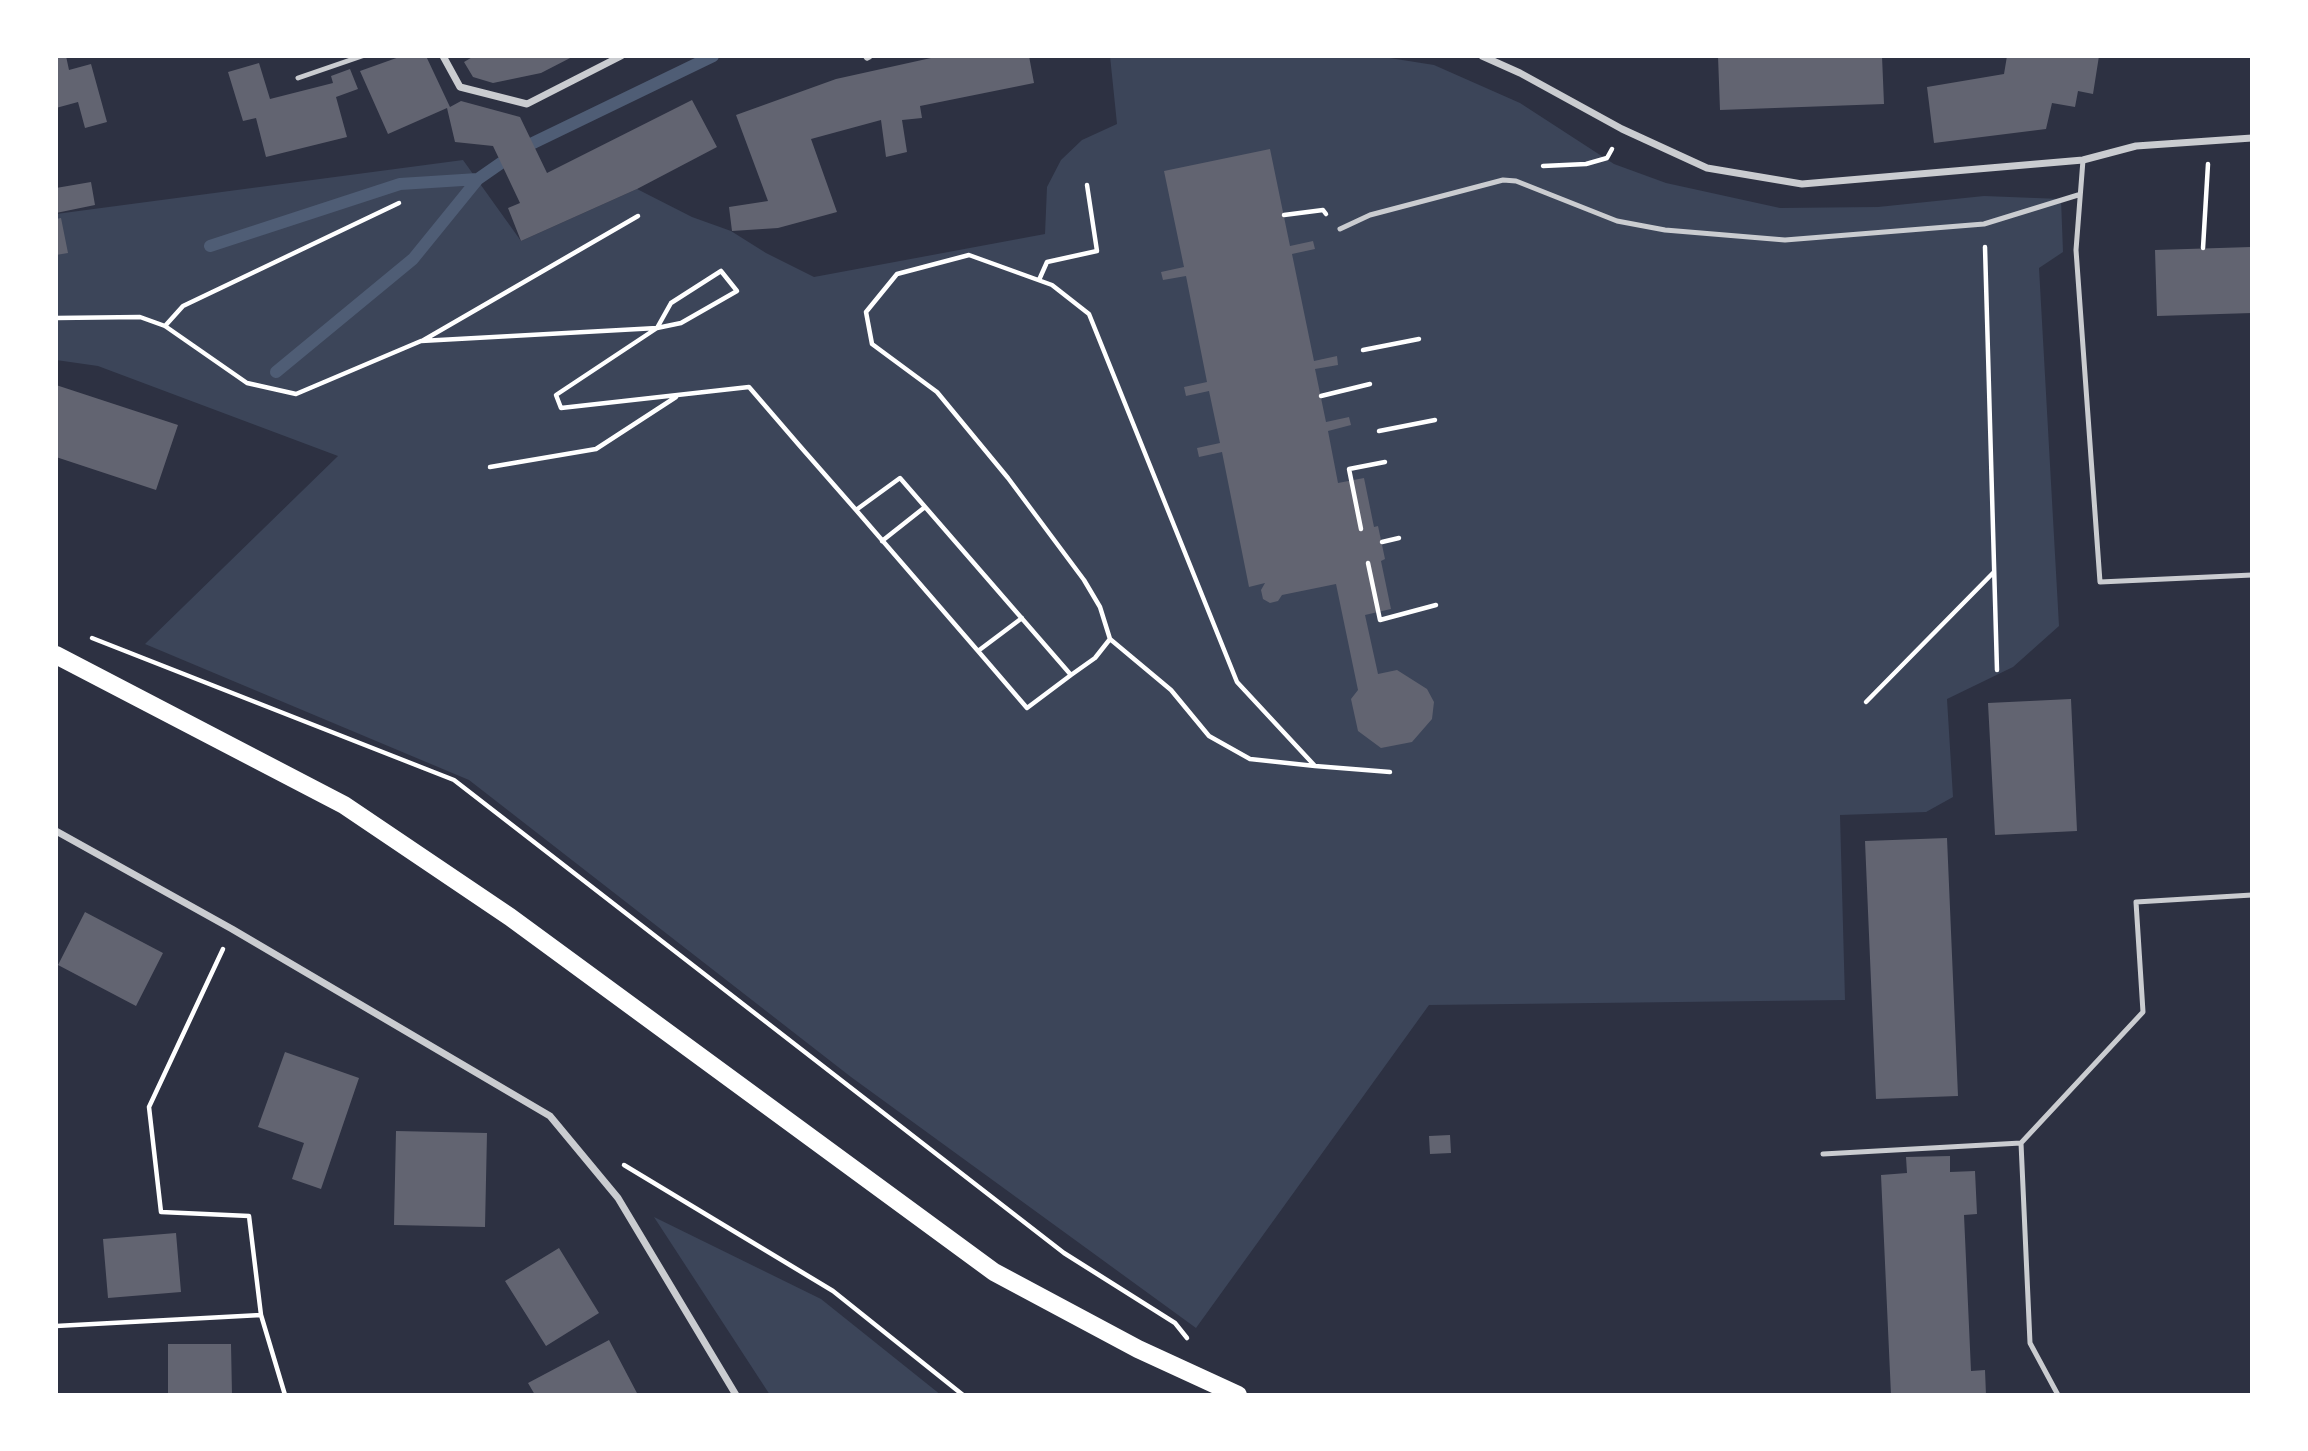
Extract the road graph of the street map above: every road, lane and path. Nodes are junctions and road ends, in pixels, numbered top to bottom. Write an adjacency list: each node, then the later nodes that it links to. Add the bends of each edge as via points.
1 (362, 56): 5 (lane)
2 (443, 56): 3 (street, via 460,87 527,104)
3 (621, 56)
4 (1482, 56): 8 (street, via 1699,165 1755,179 1813,184)
5 (298, 78)
6 (2252, 138): 8 (street, via 2136,146)
7 (1607, 159): 9 (path)
8 (2083, 160): 12 (lane)
9 (1533, 167)
10 (2207, 178): 19 (path)
11 (1087, 185): 20 (path, via 1097,251 1047,262)
12 (2078, 195): 17 (lane); 42 (lane, via 2077,250 2100,582)
13 (399, 203): 22 (path, via 183,306)
14 (1306, 212): 15 (path)
15 (1284, 215)
16 (638, 216): 25 (path)
17 (1984, 224): 18 (lane, via 1785,240 1725,237 1617,221 1503,180 1370,215); 41 (path)
18 (1340, 229)
19 (2203, 248)
20 (1039, 280): 46 (path, via 969,255 897,275 866,312 872,344 937,392 1008,478 1084,580 1100,607); 52 (path, via 1089,314 1237,682)
21 (56, 318): 22 (path, via 140,317)
22 (165, 326): 25 (path, via 247,383 296,394)
23 (657, 328): 23 (path, via 681,323 737,291 721,271 671,303); 25 (path); 29 (path, via 556,395 561,408)
24 (1419, 340): 26 (path)
25 (421, 341)
26 (1363, 350)
27 (1370, 384): 28 (path)
28 (1321, 396)
29 (677, 397): 33 (path, via 596,449); 35 (path, via 749,387)
30 (1435, 420): 31 (path)
31 (1379, 431)
32 (1385, 462): 36 (path, via 1349,470)
33 (490, 467)
34 (925, 507): 35 (path, via 900,478); 38 (path); 44 (path)
35 (856, 510): 38 (path)
36 (1361, 529)
37 (1399, 538): 39 (path)
38 (882, 541): 47 (path)
39 (1382, 542)
40 (1368, 563): 43 (path, via 1380,620)
41 (1994, 571): 49 (path); 51 (path)
42 (2252, 575)
43 (1436, 605)
44 (1021, 618): 47 (path); 50 (path)
45 (88, 637): 62 (path, via 454,780 1064,1253 1175,1323)
46 (1110, 639): 50 (path, via 1095,658); 52 (path, via 1171,690 1209,736 1250,759)
47 (978, 651): 50 (path, via 1027,708)
48 (56, 655): 66 (main road, via 344,805 510,916 994,1272 1138,1349)
49 (1997, 670)
50 (1071, 675)
51 (1867, 702)
52 (1315, 766): 53 (path)
53 (1390, 772)
54 (56, 831): 56 (street)
55 (2252, 895): 57 (lane, via 2136,902 2143,1012)
56 (232, 929): 60 (path, via 149,1107 162,1212 249,1216); 64 (street, via 550,1116 618,1198)
57 (2021, 1143): 58 (lane); 67 (lane, via 2030,1343)
58 (1823, 1154)
59 (619, 1162): 65 (path, via 833,1291)
60 (261, 1315): 61 (path); 63 (path)
61 (56, 1326)
62 (1192, 1343)
63 (285, 1395)
64 (736, 1395)
65 (963, 1395)
66 (1238, 1395)
67 (2058, 1395)

